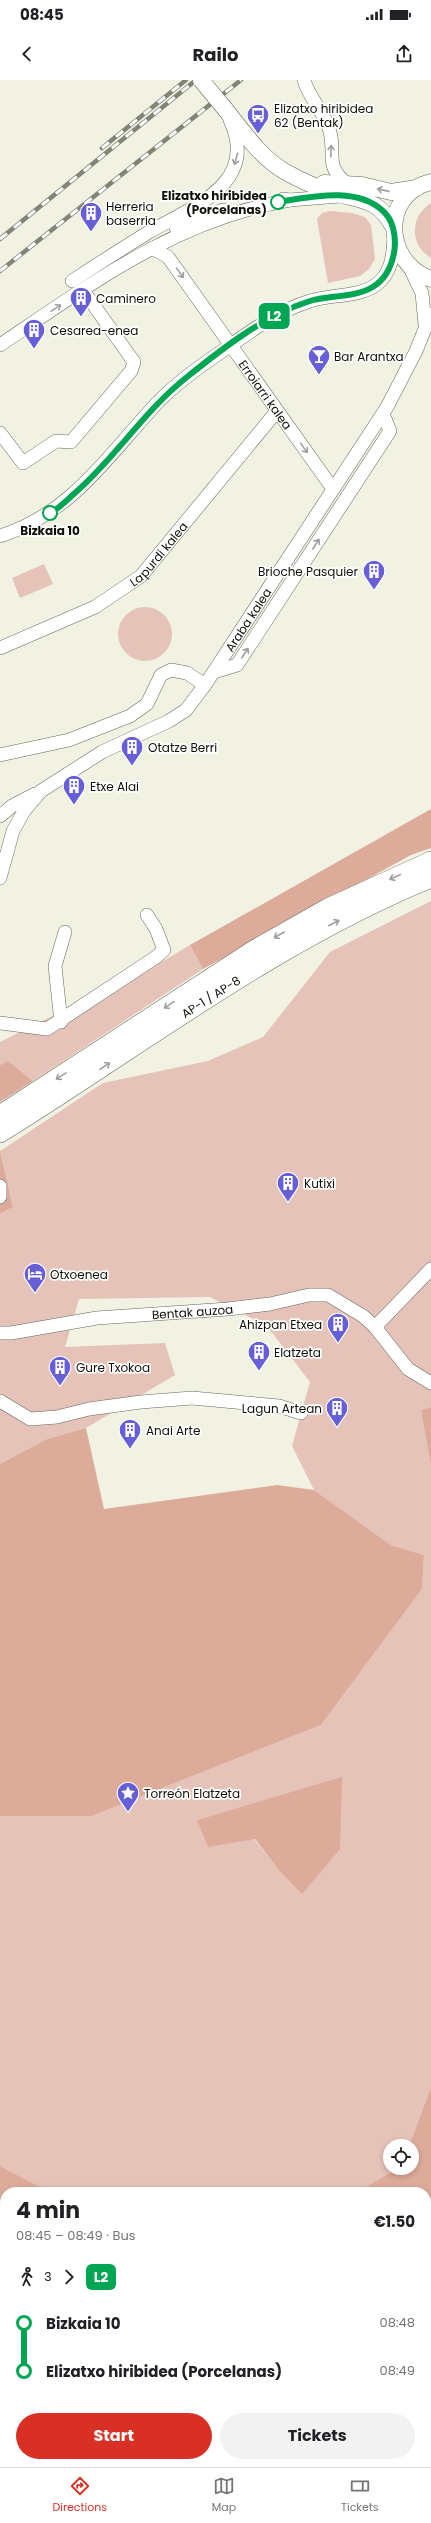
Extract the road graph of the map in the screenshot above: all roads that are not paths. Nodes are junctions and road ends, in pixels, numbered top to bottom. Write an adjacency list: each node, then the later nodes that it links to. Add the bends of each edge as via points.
1 (201, 80): 3 (main road, bridge)
2 (304, 80): 5 (street, one-way to 2, via 333,170 330,131)
3 (225, 109): 5 (main road, via 257,148 282,170 306,181); 11 (street, one-way to 11, via 235,131 238,145 237,160 218,191 192,211 151,231)
4 (425, 185): 5 (main road, one-way to 5, via 392,192); 7 (main road, via 401,204)
5 (347, 190): 6 (street); 7 (main road, via 374,204 387,215)
6 (290, 200): 8 (street, via 237,212); 11 (street, via 260,201 197,219 122,256)
7 (394, 233): 9 (main road, via 399,254); 15 (street, via 392,261 376,285 361,291 310,301 274,316)
8 (152, 248): 11 (street); 15 (street, Erroiarri kalea, one-way to 15, via 168,257)
9 (410, 268): 10 (main road); 13 (street, via 422,293)
10 (431, 279)
11 (77, 285): 14 (street, one-way to 11); 18 (street, via 134,362 131,371 71,442 56,440 23,463)
12 (431, 314): 13 (street, Araba kalea)
13 (426, 329): 17 (street, Araba kalea)
14 (0, 345)
15 (231, 345): 16 (street, Erroiarri kalea); 20 (street, via 186,377 160,401 94,476 55,510 20,529)
16 (278, 411): 19 (street, Erroiarri kalea, one-way to 19); 21 (street, Lapurdi kalea, via 141,576 95,607)
17 (383, 414): 19 (street, Araba kalea); 22 (street, one-way to 17, via 237,665 390,431)
18 (0, 433)
19 (333, 490): 22 (street, Araba kalea)
20 (0, 536)
21 (0, 648)
22 (214, 672): 23 (street, Araba kalea)
23 (205, 686): 24 (street, via 187,673 171,670 161,676 147,704 130,716 69,740); 25 (street, via 186,710 169,722 102,752)
24 (0, 755)
25 (41, 791): 26 (street, via 12,806); 28 (street, via 24,811 13,831)
26 (0, 816)
27 (431, 861): 34 (highway, AP-1 / AP-8, one-way to 34, via 328,908 254,950)
28 (0, 878)
29 (431, 878): 35 (highway, AP-1 / AP-8, one-way to 29, via 262,963 335,922)
30 (147, 915): 32 (street, via 164,950)
31 (65, 932): 32 (street, via 55,966)
32 (61, 1022): 33 (street, via 48,1029)
33 (0, 1023)
34 (0, 1115)
35 (0, 1133)
36 (0, 1186): 37 (street)
37 (0, 1197)
38 (431, 1269): 39 (street)
39 (375, 1327): 40 (street, Bentak auzoa, via 348,1306 328,1295 318,1294 270,1304 97,1318 11,1334); 41 (street, Bentak auzoa, via 408,1369)
40 (0, 1333)
41 (431, 1383)
42 (0, 1401): 43 (street, via 30,1419 57,1417 89,1409 141,1402 192,1398 279,1406)
43 (301, 1413)

